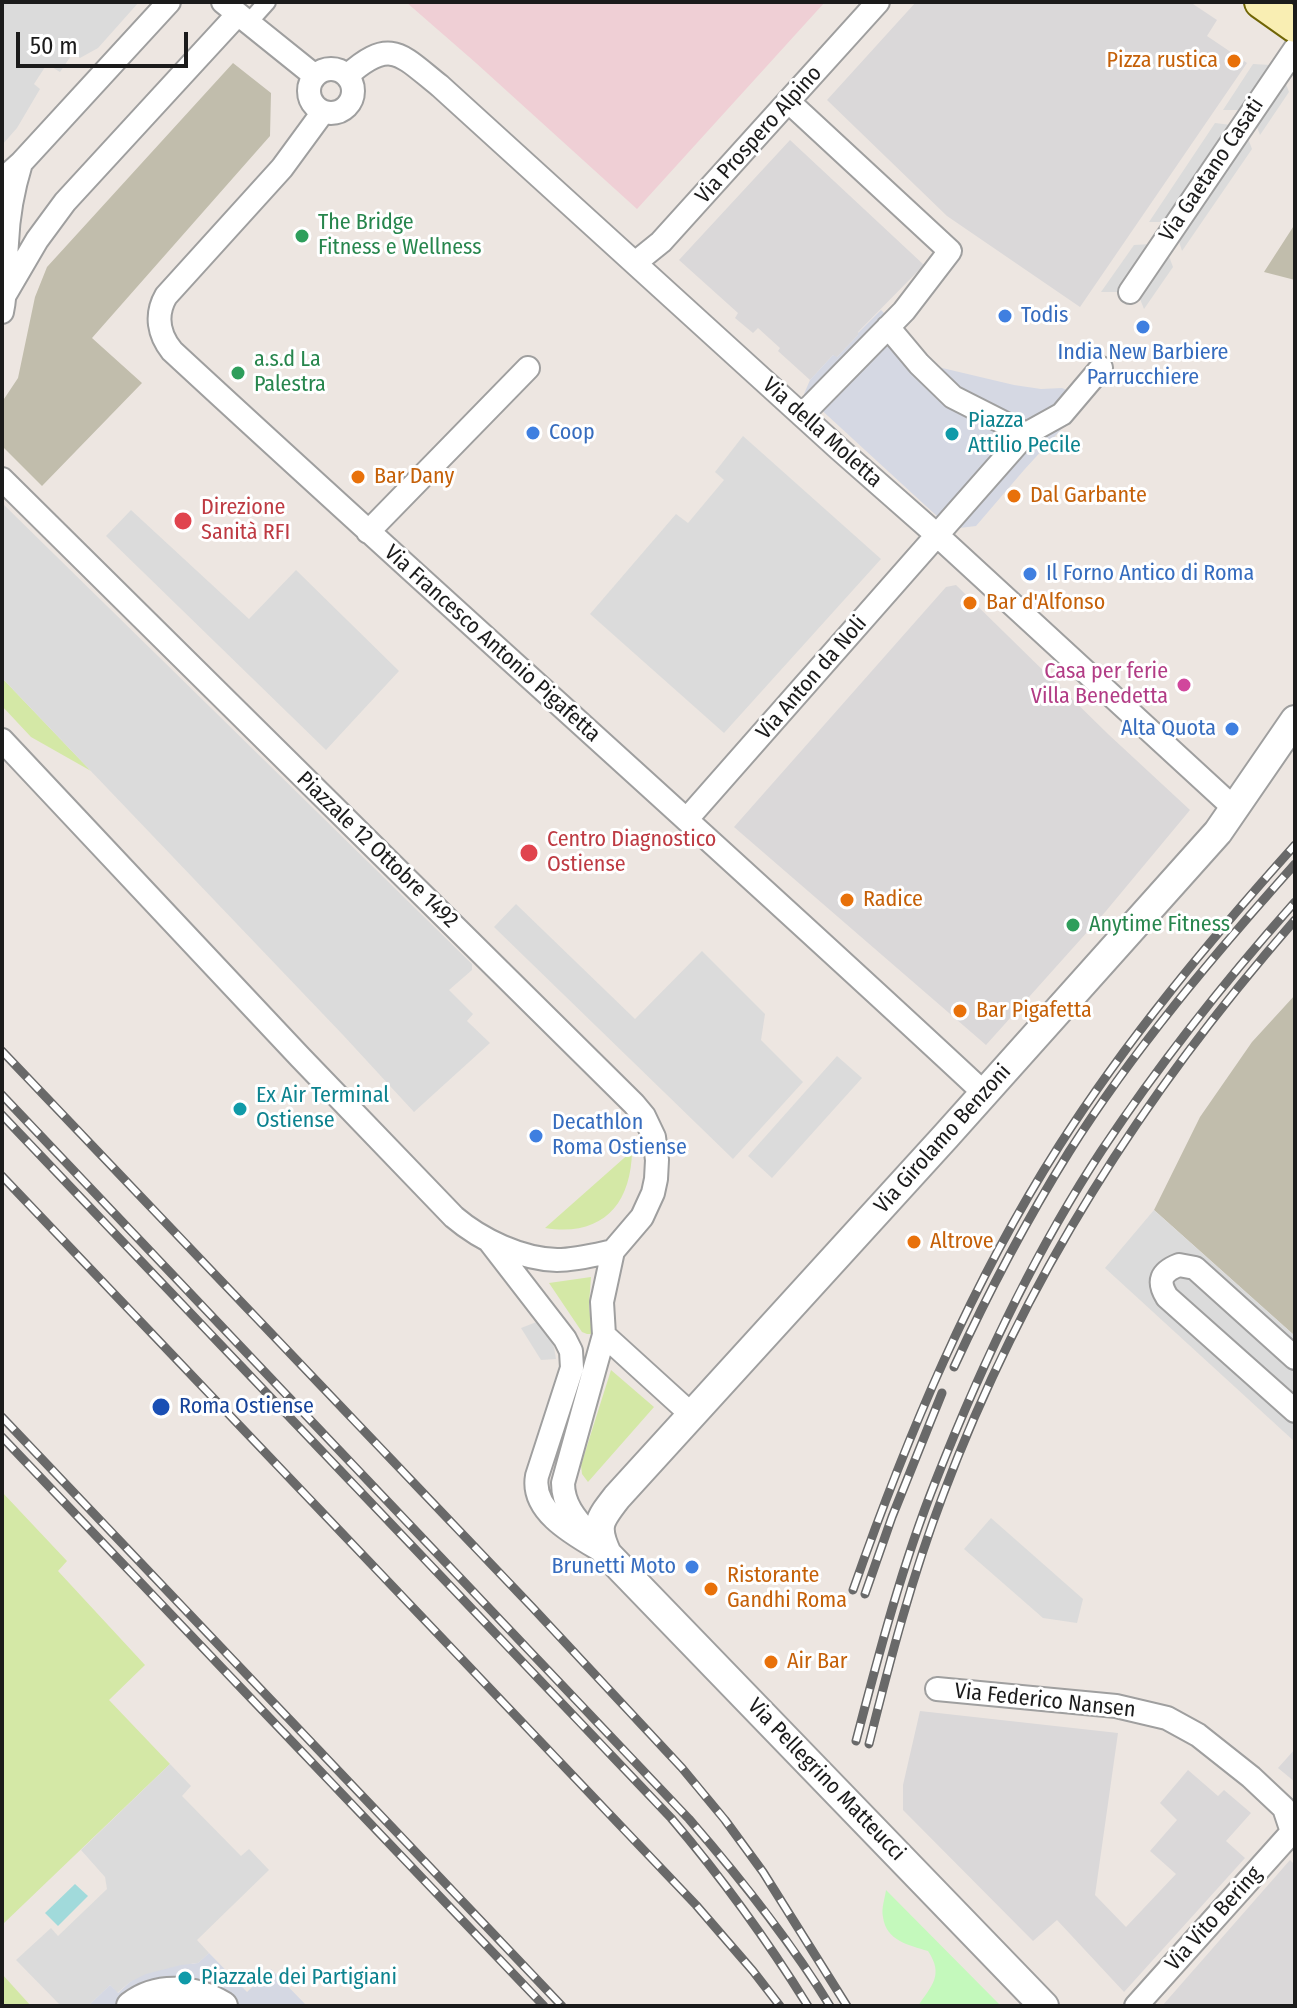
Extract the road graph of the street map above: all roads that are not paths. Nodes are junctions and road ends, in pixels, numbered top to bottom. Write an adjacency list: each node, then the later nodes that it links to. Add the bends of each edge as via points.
1 (169, 2): 12 (street)
2 (267, 2): 5 (street)
3 (878, 2): 10 (street, Via Prospero Alpino)
4 (1262, 2): 6 (main road)
5 (237, 13): 8 (street); 16 (street, via 65,202 37,240)
6 (1295, 26)
7 (1295, 49): 15 (street, Via Gaetano Casati)
8 (315, 76): 9 (street, via 329,69); 11 (street, via 309,96)
9 (347, 76): 11 (street, via 353,89 350,104 338,113); 14 (street, Via della Moletta, via 381,54 405,59)
10 (789, 102): 14 (street, Via Prospero Alpino, via 661,242); 17 (street, via 950,251)
11 (323, 112): 23 (street, Via Francesco Antonio Pigafetta, via 282,168 166,296 160,330 172,351)
12 (21, 163): 13 (street); 16 (street, via 9,219)
13 (2, 180)
14 (635, 263): 20 (street, Via della Moletta)
15 (1130, 292)
16 (4, 302)
17 (888, 327): 20 (street); 21 (street, via 953,397)
18 (528, 368): 23 (street)
19 (1101, 368): 21 (street, via 1062,414)
20 (802, 415): 24 (street, Via della Moletta)
21 (1026, 434): 24 (street)
22 (2, 479): 31 (street, Piazzale 12 Ottobre 1492, via 639,1109 654,1137 656,1179 642,1217)
23 (368, 532): 28 (street, Via Francesco Antonio Pigafetta)
24 (938, 536): 27 (street, Via della Moletta); 28 (street, Via Anton da Noli)
25 (1295, 720): 27 (street, Via Girolamo Benzoni)
26 (2, 740): 30 (street, via 437,1200)
27 (1235, 809): 29 (street, Via Girolamo Benzoni)
28 (687, 819): 29 (street, Via Francesco Antonio Pigafetta)
29 (984, 1093): 35 (street, Via Girolamo Benzoni)
30 (487, 1238): 31 (street, via 547,1259); 36 (street, via 565,1339 572,1356 537,1491 555,1519)
31 (613, 1251): 32 (street, Piazzale 12 Ottobre 1492, via 602,1302)
32 (604, 1335): 35 (street); 36 (street, Piazzale 12 Ottobre 1492, via 563,1489 573,1515)
33 (1295, 1358): 34 (street, via 1195,1268 1179,1265 1164,1274 1167,1297)
34 (1295, 1411)
35 (692, 1415): 36 (street, Via Girolamo Benzoni, via 603,1516 599,1534)
36 (607, 1554): 41 (street, Via Pellegrino Matteucci)
37 (937, 1689): 38 (street, Via Federico Nansen, via 1116,1706 1167,1718 1251,1777 1284,1808)
38 (1294, 1833): 42 (street, Via Vito Bering)
39 (131, 2006): 40 (street, via 171,1992)
40 (223, 2006)
41 (1044, 2006)
42 (1136, 2006)

